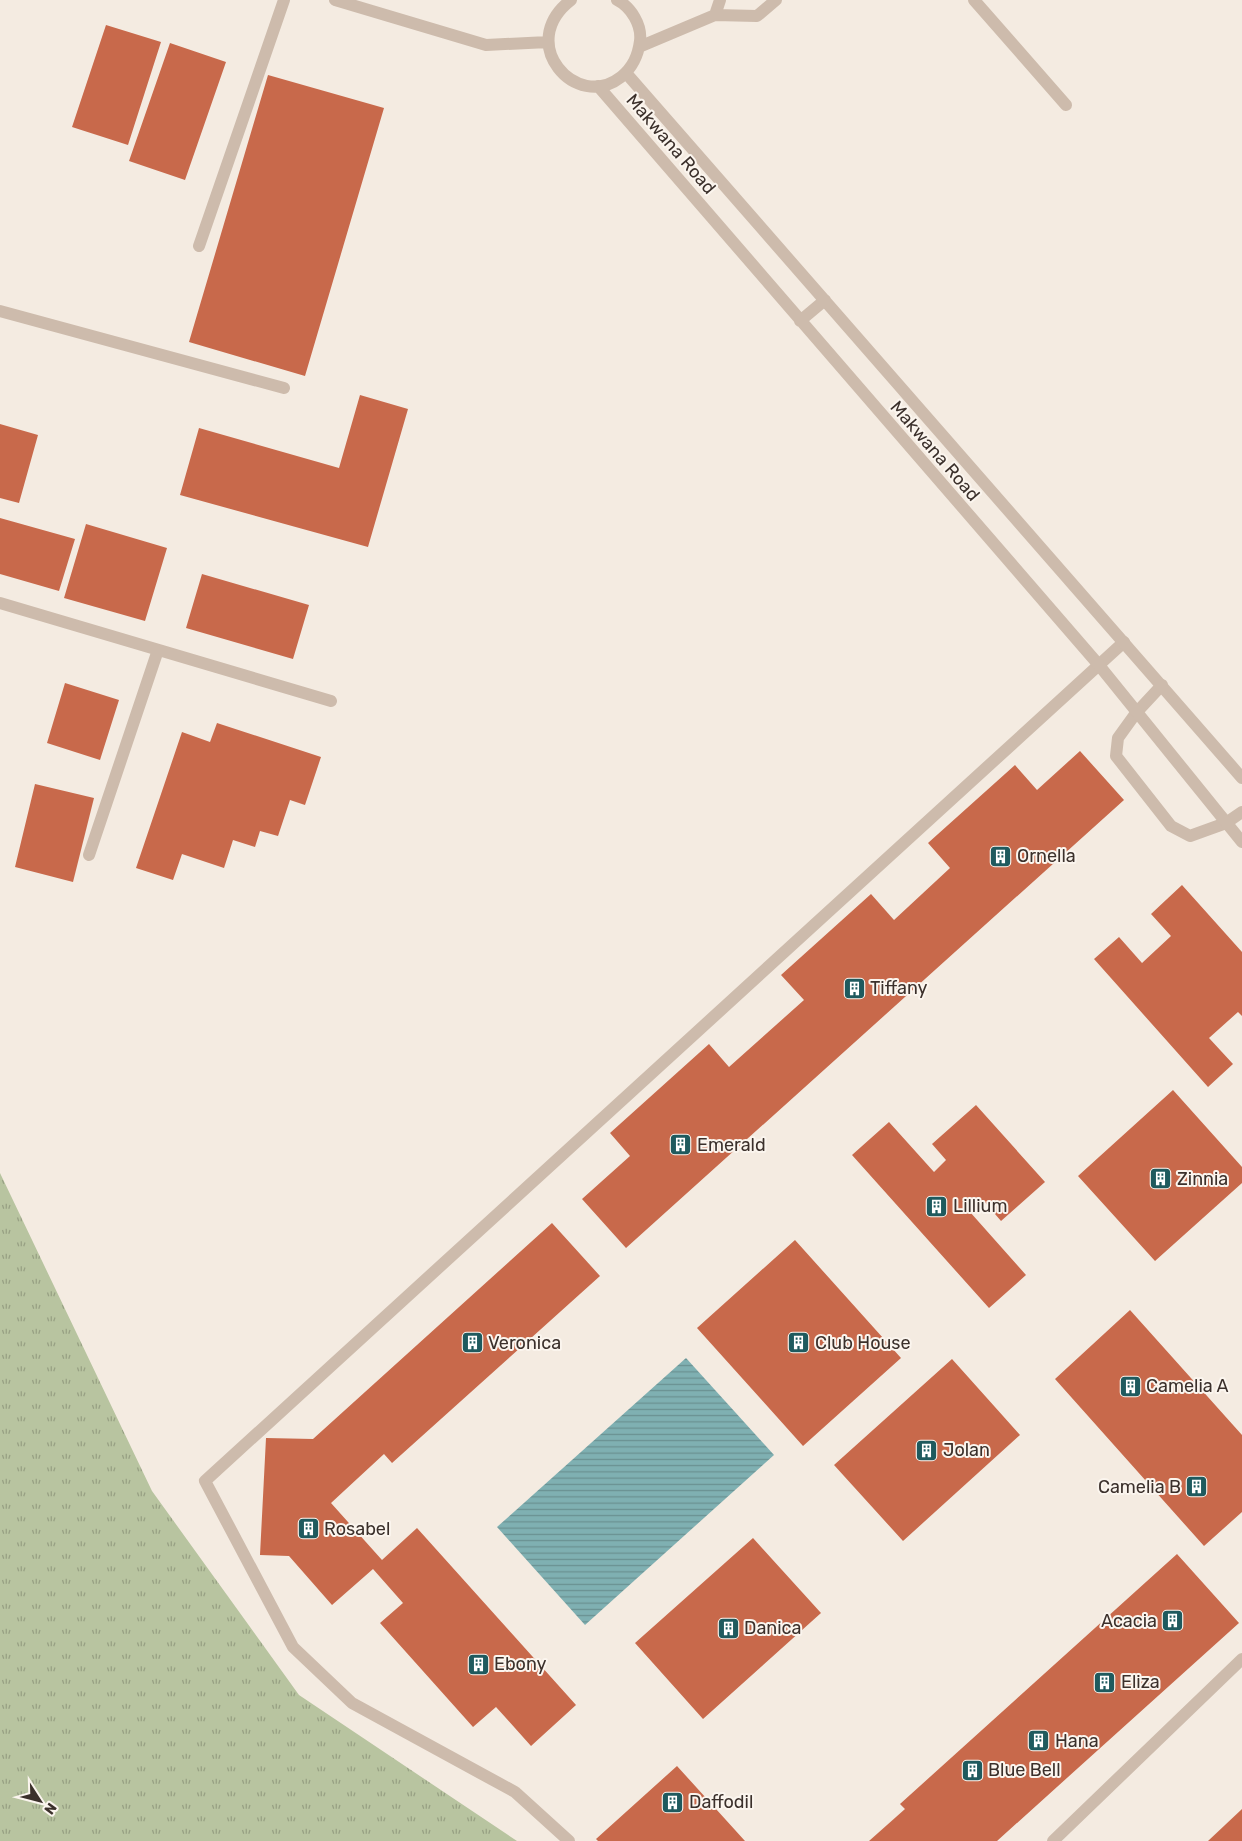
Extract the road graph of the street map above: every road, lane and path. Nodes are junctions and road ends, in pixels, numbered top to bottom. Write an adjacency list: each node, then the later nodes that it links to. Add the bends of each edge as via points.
1 (284, 0): 14 (street)
2 (336, 0): 9 (street, via 486,45)
3 (571, 0): 9 (street, via 559,9 550,26)
4 (617, 0): 10 (street, via 635,18)
5 (720, 0): 8 (street)
6 (776, 0): 8 (street, via 757,16)
7 (974, 0): 13 (street)
8 (715, 15): 10 (street)
9 (548, 42): 12 (street, via 552,61 564,75 579,84)
10 (639, 47): 11 (street)
11 (626, 73): 12 (street, via 615,81); 15 (street, Makwana Road)
12 (598, 86): 17 (street, Makwana Road)
13 (1066, 105)
14 (199, 246)
15 (825, 300): 17 (street); 20 (street, Makwana Road)
16 (0, 312): 18 (street)
17 (800, 320): 22 (street, Makwana Road)
18 (284, 388)
19 (0, 603): 21 (street)
20 (1124, 642): 22 (street); 23 (street, Makwana Road)
21 (158, 650): 24 (street); 30 (street)
22 (1098, 664): 25 (street, Makwana Road); 32 (street, via 205,1481 293,1647 352,1703 515,1792)
23 (1162, 685): 25 (street); 26 (street, Makwana Road)
24 (331, 702)
25 (1136, 713): 28 (street, Makwana Road); 28 (street, via 1118,738 1116,756 1171,826 1190,836)
26 (1242, 778)
27 (1242, 812): 28 (street)
28 (1226, 823): 29 (street, Makwana Road)
29 (1242, 842)
30 (89, 856)
31 (1242, 1659): 33 (street)
32 (569, 1841)
33 (1053, 1841)

